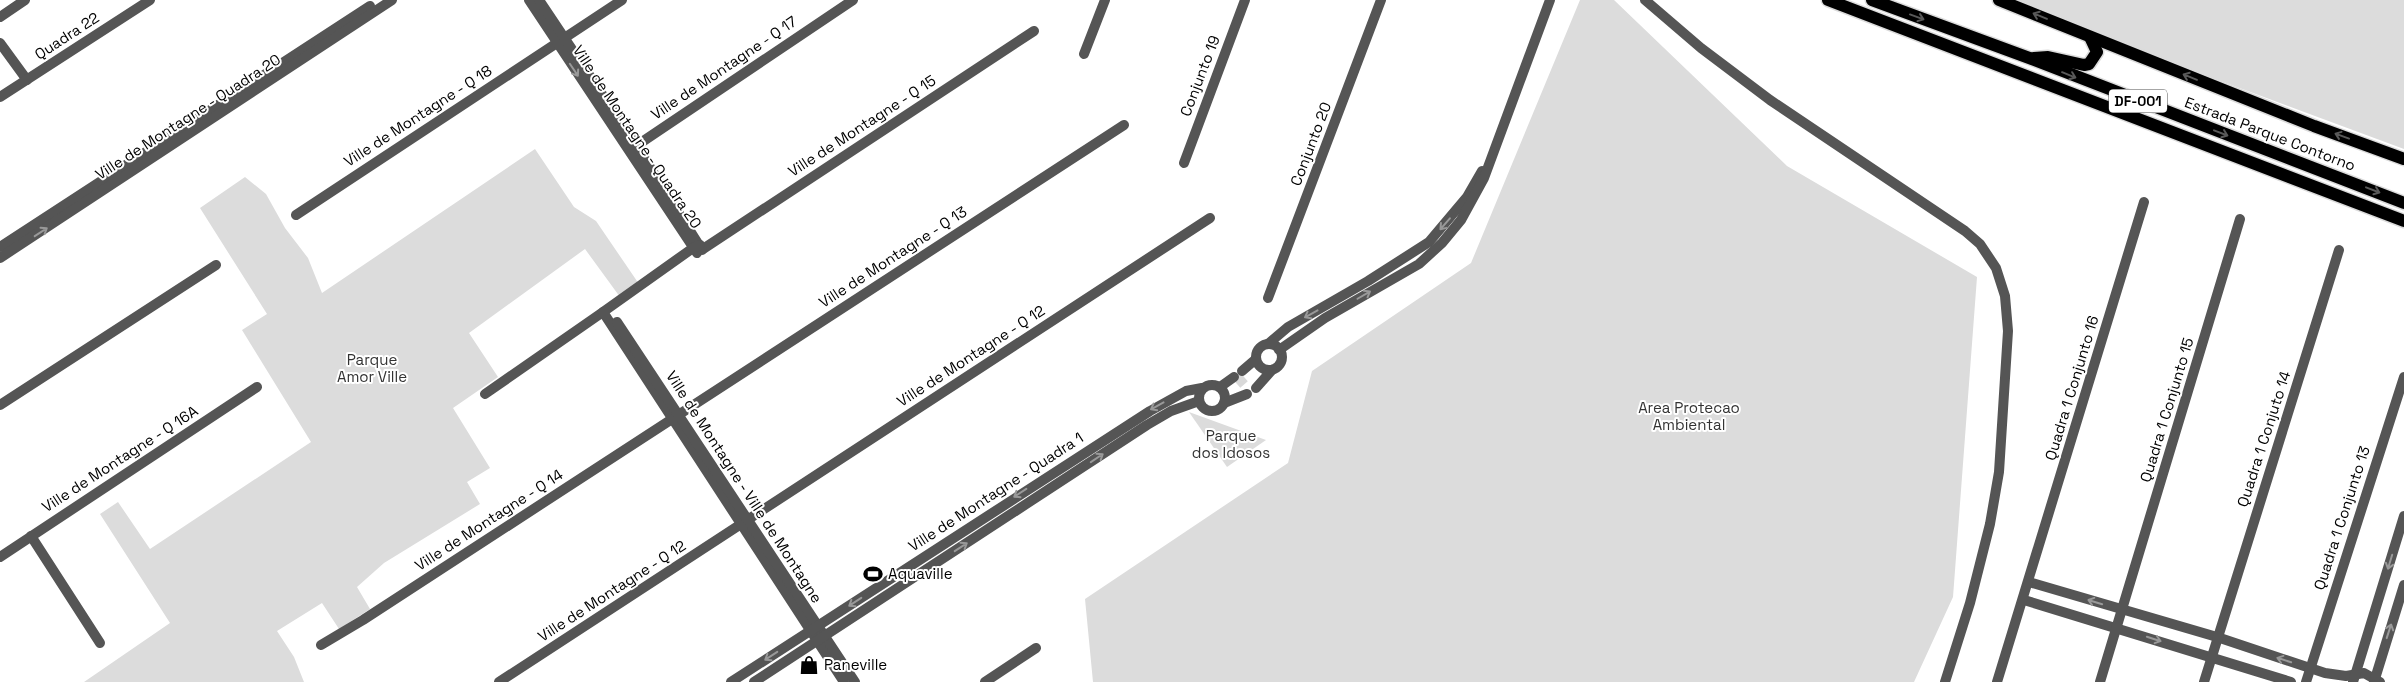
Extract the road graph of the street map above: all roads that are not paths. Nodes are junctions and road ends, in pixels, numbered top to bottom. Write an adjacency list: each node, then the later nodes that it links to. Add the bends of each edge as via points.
1 (25, 0): 17 (street)
2 (150, 0): 24 (street, Quadra 22)
3 (379, 0): 37 (street, Ville de Montagne - Quadra 20)
4 (392, 0): 40 (street, Ville de Montagne - Quadra 20, one-way to 4)
5 (529, 0): 20 (street, Ville de Montagne - Quadra 20)
6 (539, 0): 20 (street, Ville de Montagne - Quadra 20)
7 (622, 0): 20 (street, Ville de Montagne - Q 18)
8 (854, 0): 27 (street, Ville de Montagne - Q 17)
9 (1106, 0): 22 (street)
10 (1245, 0): 30 (street, Conjunto 19)
11 (1381, 0): 42 (street, Conjunto 20)
12 (1550, 0): 28 (street)
13 (1645, 0): 86 (street, via 1770,100 1965,231 1987,252 1996,268 2005,296 2008,331 1999,472 1981,564)
14 (1828, 0): 36 (main road)
15 (1872, 0): 23 (main road, Estrada Parque Contorno / DF-001, one-way to 23)
16 (2000, 0): 19 (main road, Estrada Parque Contorno / DF-001, one-way to 16)
17 (0, 16)
18 (1034, 31): 38 (street, Ville de Montagne - Q 15)
19 (2090, 36): 23 (main road, via 2097,49 2096,57 2089,64 2048,57); 29 (main road, Estrada Parque Contorno / DF-001, one-way to 19, via 2314,126)
20 (560, 41): 27 (street, Ville de Montagne - Quadra 20); 33 (street, Ville de Montagne - Q 18)
21 (0, 43): 24 (street)
22 (1084, 54)
23 (2032, 59): 32 (main road, Estrada Parque Contorno / DF-001, one-way to 32)
24 (27, 80): 25 (street, Quadra 22)
25 (0, 97)
26 (1124, 125): 56 (street, Ville de Montagne - Q 13)
27 (633, 148): 38 (street, Ville de Montagne - Quadra 20)
28 (1492, 155): 44 (street, one-way to 44, via 1467,197 1429,242 1288,327); 45 (street, one-way to 28, via 1325,318 1429,256 1466,214 1480,189)
29 (2404, 158)
30 (1184, 163)
31 (2144, 202): 65 (street, Quadra 1 Conjunto 16)
32 (2404, 203)
33 (296, 215)
34 (1210, 218): 60 (street, Ville de Montagne - Q 12)
35 (2240, 219): 68 (street, Quadra 1 Conjunto 15)
36 (2404, 221)
37 (0, 247)
38 (700, 248): 43 (street, Ville de Montagne - Quadra 20)
39 (2340, 250): 72 (street, Quadra 1 Conjuto 14)
40 (0, 258)
41 (216, 265): 55 (street)
42 (1268, 298)
43 (605, 312): 52 (street, Ville de Montagne - Quadra 20); 56 (street, Ville de Montagne - Ville de Montagne)
44 (1268, 344): 45 (street); 46 (street, via 1257,351)
45 (1280, 350): 47 (street, via 1280,365)
46 (1257, 362): 47 (street, via 1262,368); 51 (street)
47 (1272, 370): 54 (street, via 1252,391)
48 (2404, 377): 77 (street, Quadra 1 Conjunto 13)
49 (257, 387): 61 (street, Ville de Montagne - Q 16A)
50 (1202, 388): 51 (street, via 1211,384); 53 (street); 57 (street, Ville de Montagne - Quadra 1, one-way to 57, via 1186,391 1166,401)
51 (1222, 390): 54 (street)
52 (485, 394)
53 (1198, 401): 54 (street, via 1210,411 1218,410); 58 (street, Ville de Montagne - Quadra 1, one-way to 53, via 1163,415)
54 (1224, 403)
55 (0, 405)
56 (676, 417): 60 (street, Ville de Montagne - Ville de Montagne); 74 (street, Ville de Montagne - Q 14)
57 (1074, 459): 58 (street); 62 (street, Ville de Montagne - Quadra 1, one-way to 62)
58 (1080, 469): 64 (street, Ville de Montagne - Quadra 1, one-way to 58)
59 (2404, 516): 78 (street, one-way to 78)
60 (745, 522): 70 (street, Ville de Montagne - Ville de Montagne); 80 (street, Ville de Montagne - Q 12)
61 (31, 536): 63 (street, Ville de Montagne - Q 16A); 73 (street)
62 (935, 549): 64 (street); 70 (street, Ville de Montagne - Quadra 1, one-way to 70)
63 (0, 557)
64 (942, 559): 71 (street, Ville de Montagne - Quadra 1)
65 (2029, 582): 67 (street, Quadra 1 Conjunto 16); 68 (street, one-way to 65)
66 (2404, 585): 79 (street, one-way to 66)
67 (2024, 600): 69 (street); 87 (street, Quadra 1 Conjunto 16)
68 (2122, 611): 69 (street, Quadra 1 Conjunto 15); 72 (street)
69 (2118, 627): 76 (street, one-way to 76); 88 (street, Quadra 1 Conjunto 15)
70 (814, 628): 71 (street, Ville de Montagne - Ville de Montagne); 81 (street, Ville de Montagne - Quadra 1, one-way to 81)
71 (821, 638): 82 (street, Ville de Montagne - Quadra 1); 83 (street, Ville de Montagne - Ville de Montagne); 84 (street, Ville de Montagne - Ville de Montagne)
72 (2217, 638): 76 (street, Quadra 1 Conjuto 14); 77 (street, one-way to 72)
73 (100, 643)
74 (321, 645)
75 (1036, 648): 85 (street)
76 (2211, 658): 89 (street, Quadra 1 Conjuto 14); 90 (street)
77 (2310, 668): 78 (street); 91 (street, Quadra 1 Conjunto 13)
78 (2355, 678): 79 (street, via 2364,673)
79 (2376, 681)
80 (499, 682)
81 (731, 682)
82 (754, 682)
83 (844, 682)
84 (855, 682)
85 (984, 682)
86 (1945, 682)
87 (1997, 682)
88 (2100, 682)
89 (2204, 682)
90 (2291, 682)
91 (2306, 682)

